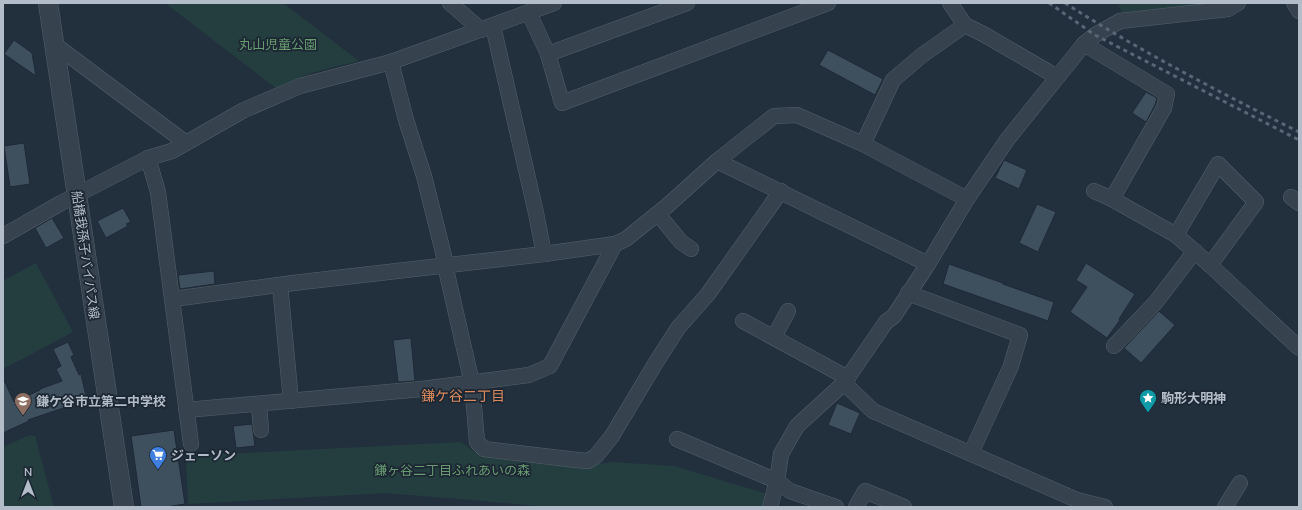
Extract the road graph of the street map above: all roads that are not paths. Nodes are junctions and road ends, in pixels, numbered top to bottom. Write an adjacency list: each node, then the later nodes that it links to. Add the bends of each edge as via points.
1 (48, 3): 13 (street, 船橋我孫子バイパス線)
2 (450, 3): 12 (street)
3 (687, 3): 15 (street)
4 (828, 3): 9 (street)
5 (950, 3): 11 (street)
6 (1238, 3): 14 (street, via 1228,9 1120,21)
7 (1294, 3): 10 (street)
8 (540, 6): 12 (street); 15 (street)
9 (801, 8): 15 (street, via 562,103)
10 (1299, 11)
11 (965, 25): 17 (street); 19 (street, via 921,56 893,80)
12 (487, 28): 16 (street); 33 (street, via 536,212)
13 (54, 44): 18 (street); 24 (street, 船橋我孫子バイパス線)
14 (1084, 44): 17 (street); 26 (street, via 1167,94 1164,108)
15 (548, 54)
16 (391, 62): 18 (street, via 300,86 244,110); 35 (street, via 424,176)
17 (1057, 78): 25 (street, via 1007,140)
18 (186, 143): 20 (street, via 172,151)
19 (863, 144): 21 (street, via 797,115 774,116); 25 (street)
20 (148, 158): 24 (street); 39 (street, via 158,192)
21 (717, 161): 22 (street); 27 (street)
22 (781, 191): 34 (street); 46 (street, via 708,294 678,328 594,461 484,449 477,442)
23 (1094, 191): 26 (street)
24 (76, 195): 29 (street); 56 (street, 船橋我孫子バイパス線)
25 (968, 199): 34 (street)
26 (1112, 199): 28 (street)
27 (658, 214): 30 (street, via 626,239); 31 (street, via 680,242)
28 (1176, 235): 32 (street); 36 (street, via 1218,164 1256,202)
29 (3, 236)
30 (615, 244): 33 (street); 46 (street, via 550,366 529,375)
31 (691, 249)
32 (1195, 251): 36 (street); 43 (street, via 1156,302)
33 (544, 254): 35 (street)
34 (928, 264): 38 (street)
35 (445, 265): 37 (street); 46 (street)
36 (1210, 265): 44 (street)
37 (280, 285): 39 (street); 47 (street)
38 (908, 293): 45 (street); 53 (street, via 1020,335 1011,366)
39 (172, 299): 49 (street)
40 (788, 310): 42 (street)
41 (743, 322): 42 (street)
42 (774, 337): 45 (street)
43 (1114, 346)
44 (1299, 348)
45 (846, 381): 53 (street, via 873,411); 54 (street, via 797,426 781,454)
46 (472, 383): 47 (street)
47 (291, 401): 48 (street)
48 (259, 404): 49 (street); 50 (street)
49 (186, 410): 52 (street)
50 (261, 430)
51 (677, 439): 54 (street)
52 (191, 444)
53 (971, 453): 61 (street, via 1077,500)
54 (777, 480): 57 (street); 58 (street, via 790,491)
55 (1240, 483): 62 (street)
56 (124, 507)
57 (770, 507)
58 (836, 507)
59 (856, 507): 60 (street, via 865,491)
60 (904, 507)
61 (1105, 507)
62 (1225, 507)

